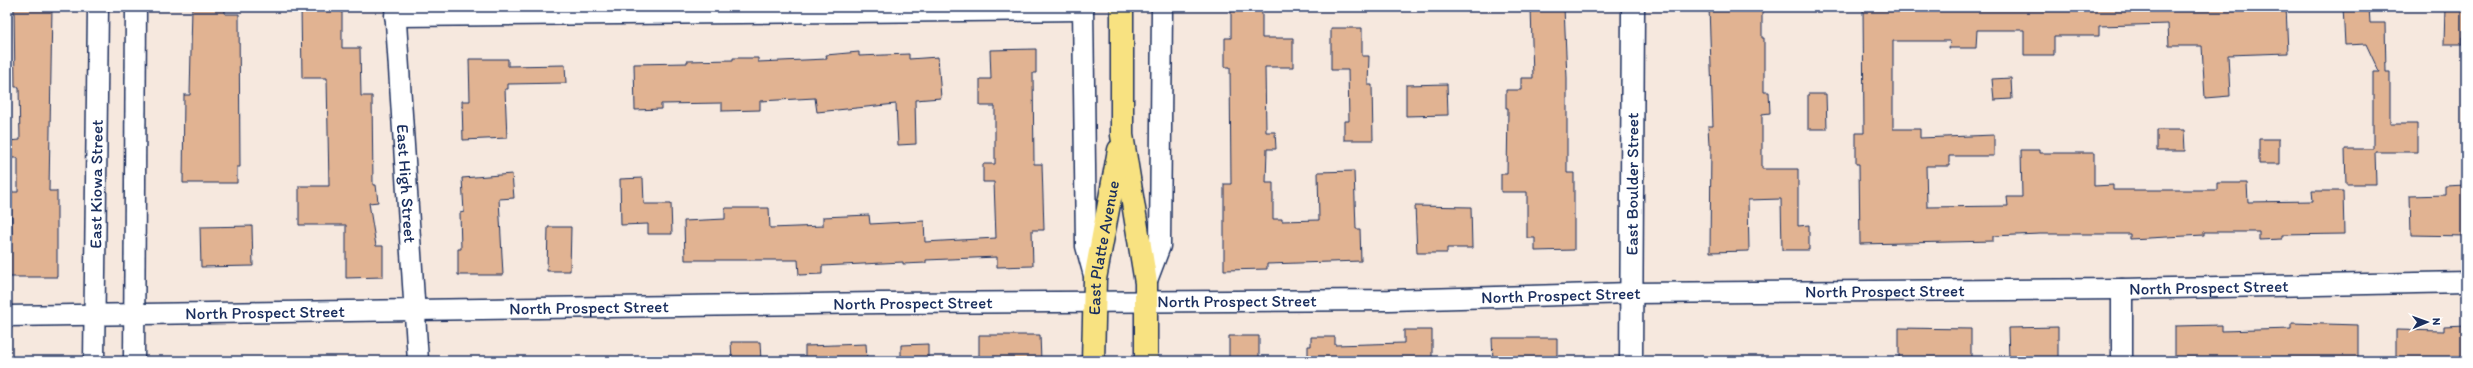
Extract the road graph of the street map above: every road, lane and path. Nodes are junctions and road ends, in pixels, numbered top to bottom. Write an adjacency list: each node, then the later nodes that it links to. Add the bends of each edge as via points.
1 (98, 7): 17 (street, East Kiowa Street)
2 (136, 7): 16 (street)
3 (1122, 7): 8 (main road, East Platte Avenue)
4 (1162, 7): 12 (street, via 1160,246)
5 (1632, 7): 13 (street, East Boulder Street)
6 (1083, 8): 7 (street); 9 (street, via 1086,246)
7 (395, 12): 15 (street, East High Street)
8 (1122, 135): 9 (main road, East Platte Avenue); 12 (main road, East Platte Avenue)
9 (1096, 280): 14 (main road, East Platte Avenue)
10 (2466, 282): 11 (street, North Prospect Street)
11 (2122, 289): 13 (street, North Prospect Street); 25 (street)
12 (1146, 292): 13 (street, North Prospect Street, via 1389,300); 14 (street, North Prospect Street); 23 (main road, East Platte Avenue)
13 (1631, 293): 24 (street, East Boulder Street)
14 (1095, 303): 15 (street, North Prospect Street); 22 (main road, East Platte Avenue)
15 (414, 309): 16 (street, North Prospect Street); 21 (street, East High Street)
16 (134, 314): 17 (street, North Prospect Street); 20 (street)
17 (94, 315): 18 (street, North Prospect Street); 19 (street, East Kiowa Street)
18 (7, 316)
19 (94, 361)
20 (134, 361)
21 (418, 361)
22 (1093, 361)
23 (1146, 361)
24 (1630, 361)
25 (2122, 361)

